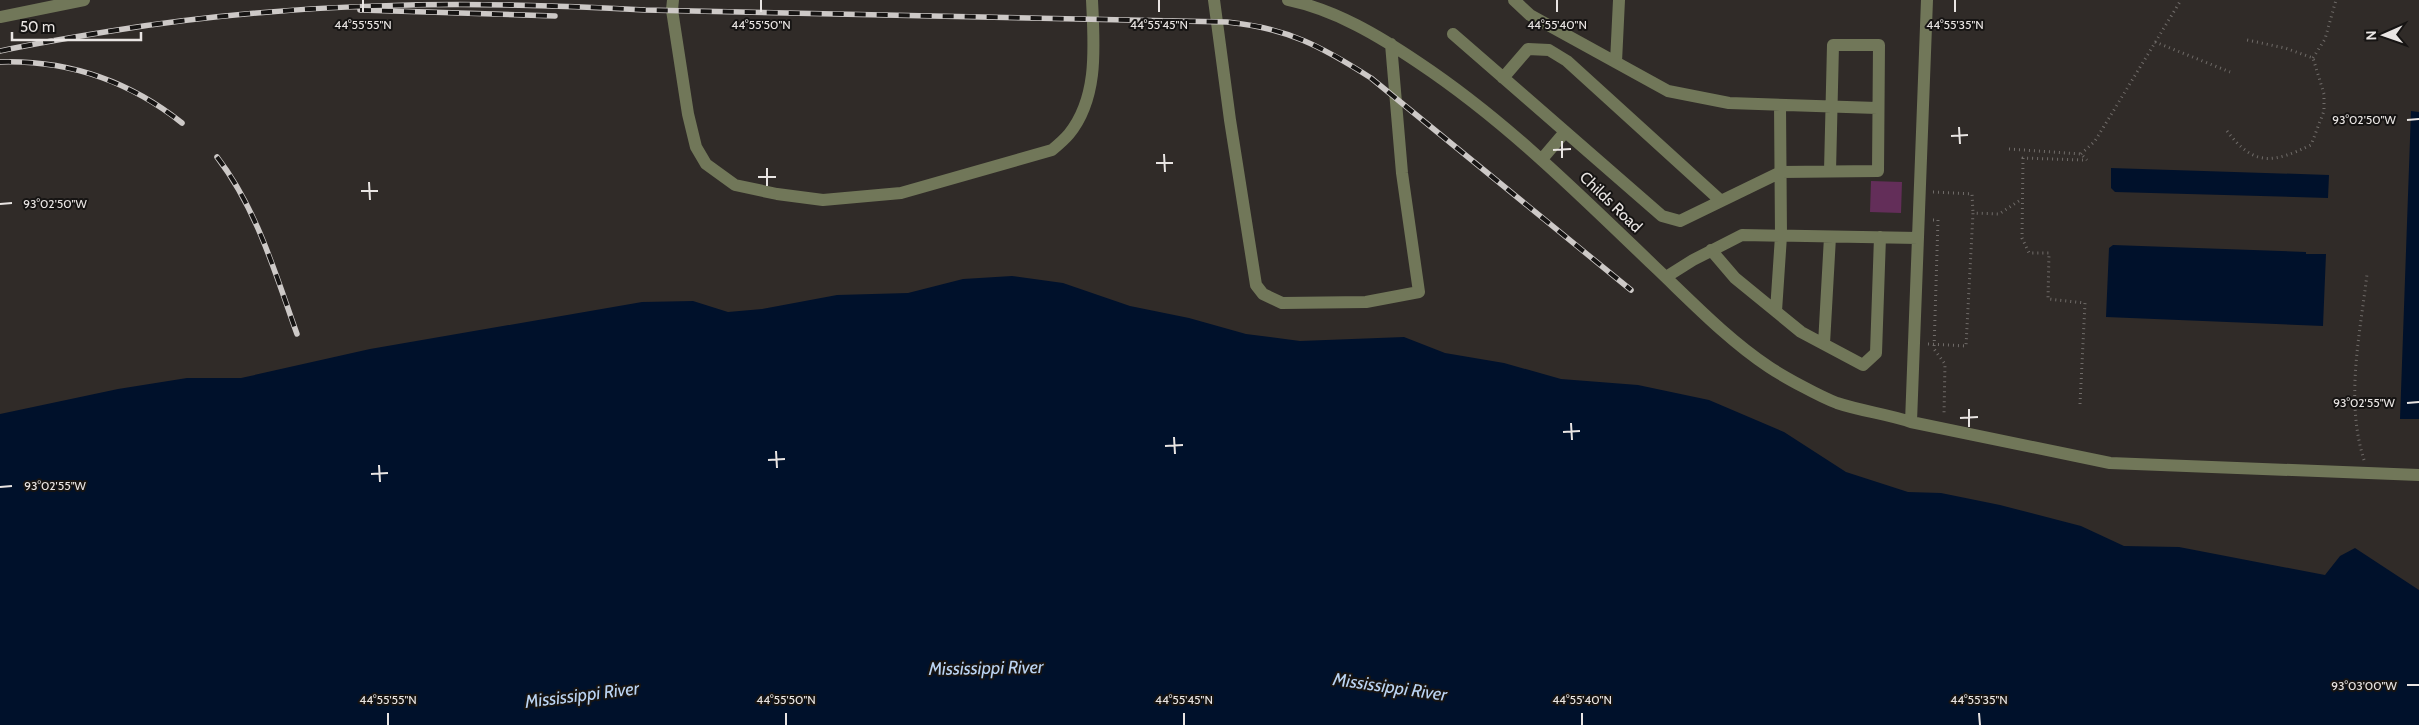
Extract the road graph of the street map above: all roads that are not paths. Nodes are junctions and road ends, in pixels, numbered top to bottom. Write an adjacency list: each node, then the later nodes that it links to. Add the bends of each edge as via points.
1 (84, 0): 9 (street)
2 (673, 0): 3 (street, via 688,114 696,147 706,164 735,185 823,200 901,193 1052,150 1069,134 1088,99 1093,74)
3 (1092, 0)
4 (1214, 0): 11 (street, via 1256,285 1263,294 1282,302 1366,302 1419,292 1402,173)
5 (1288, 0): 11 (street, Childs Road, via 1344,18)
6 (1514, 0): 12 (street, via 1530,15)
7 (1619, 0): 12 (street)
8 (1927, 0): 25 (street)
9 (0, 17)
10 (1453, 34): 13 (street)
11 (1391, 44): 18 (street, Childs Road, via 1447,81)
12 (1616, 62): 14 (street, via 1668,91 1729,103)
13 (1503, 78): 17 (street); 21 (street, via 1528,49 1549,50 1567,61)
14 (1780, 105): 15 (street); 20 (street)
15 (1832, 106): 16 (street); 16 (street, via 1833,44 1878,45); 19 (street)
16 (1877, 108): 19 (street, via 1878,171)
17 (1565, 132): 18 (street); 21 (street, via 1662,216 1680,221)
18 (1542, 159): 27 (street, Childs Road)
19 (1830, 171): 20 (street)
20 (1781, 172): 21 (street); 22 (street)
21 (1722, 201)
22 (1781, 236): 23 (street); 26 (street, via 1742,235); 28 (street)
23 (1830, 237): 24 (street); 29 (street)
24 (1880, 238): 25 (street); 29 (street, via 1876,353 1863,365)
25 (1918, 238): 30 (street)
26 (1712, 250): 27 (street); 28 (street, via 1735,278)
27 (1666, 277): 30 (street, Childs Road, via 1717,326 1769,368 1836,403)
28 (1776, 311): 29 (street, via 1801,332)
29 (1824, 344)
30 (1911, 422): 31 (street, Childs Road, via 2110,463)
31 (2419, 475)

